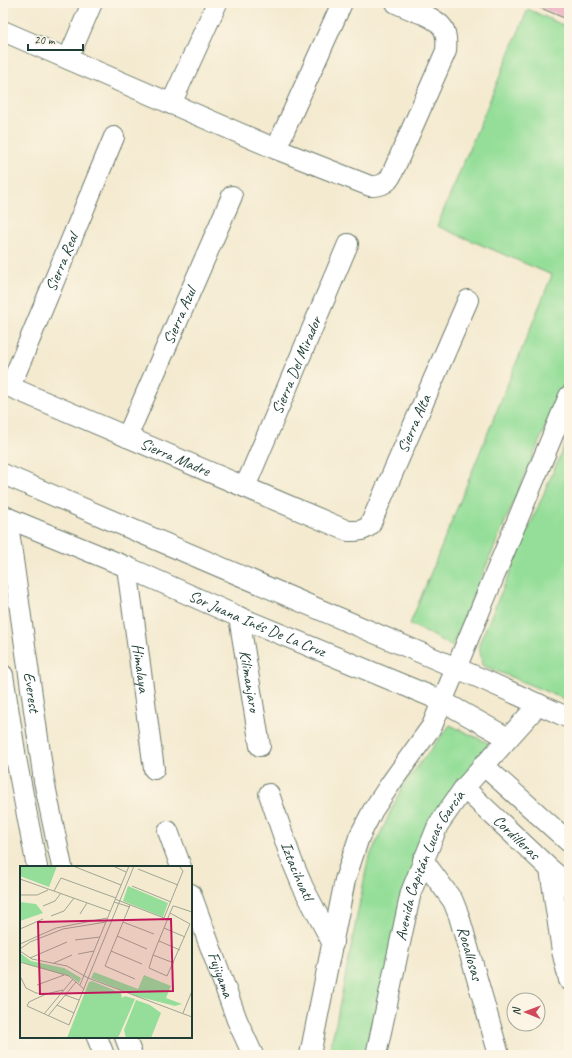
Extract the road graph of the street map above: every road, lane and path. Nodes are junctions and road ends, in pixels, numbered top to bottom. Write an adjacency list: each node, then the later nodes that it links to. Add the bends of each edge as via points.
1 (92, 3): 6 (street)
2 (217, 3): 7 (street)
3 (342, 3): 9 (street)
4 (396, 3): 9 (street, via 438,20 444,28 447,40 446,51 388,181 378,186 370,186)
5 (3, 31): 6 (street)
6 (68, 59): 7 (street)
7 (171, 104): 9 (street)
8 (114, 137): 13 (street, Sierra Real)
9 (276, 149)
10 (232, 196): 15 (street, Sierra Azul)
11 (348, 244): 17 (street, Sierra Del Mirador)
12 (468, 300): 19 (street, Sierra Alta, via 370,525 359,531)
13 (7, 386): 15 (street, Sierra Madre)
14 (569, 396): 22 (street)
15 (127, 437): 17 (street, Sierra Madre)
16 (3, 474): 22 (street)
17 (245, 487): 19 (street, Sierra Madre)
18 (5, 516): 20 (street, Sor Juana Inés De La Cruz); 37 (street, Everest, via 44,781)
19 (348, 531)
20 (127, 567): 21 (street, Sor Juana Inés De La Cruz); 30 (street, Himalaya)
21 (239, 617): 24 (street, Sor Juana Inés De La Cruz); 28 (street, Kilimanjaro)
22 (456, 668): 24 (street); 25 (street)
23 (3, 674): 36 (street, Everest)
24 (442, 701): 27 (street, Sor Juana Inés De La Cruz); 42 (street, via 432,726 373,810 359,837 345,880)
25 (539, 704): 26 (street); 27 (street, Avenida Capitán Lucas García)
26 (569, 718)
27 (508, 738): 29 (street, Avenida Capitán Lucas García)
28 (260, 746)
29 (483, 765): 31 (street, Avenida Capitán Lucas García); 34 (street)
30 (154, 769)
31 (464, 788): 35 (street, Avenida Capitán Lucas García, via 438,825); 39 (street, Cordilleras)
32 (269, 794): 42 (street, Iztacihuatl, via 303,887)
33 (168, 831): 38 (street)
34 (569, 842)
35 (424, 860): 50 (street, Avenida Capitán Lucas García, via 411,892); 51 (street, Rocallosas, via 453,901 459,916)
36 (37, 866)
37 (62, 866)
38 (181, 866)
39 (550, 869): 40 (street, Cordilleras); 43 (street, via 562,951)
40 (569, 885)
41 (192, 897): 48 (street, Fujiyama, via 236,1020)
42 (333, 944): 49 (street)
43 (569, 980)
44 (97, 1038): 46 (street)
45 (125, 1038): 47 (street)
46 (104, 1055)
47 (132, 1055)
48 (253, 1055)
49 (310, 1055)
50 (376, 1055)
51 (499, 1055)

